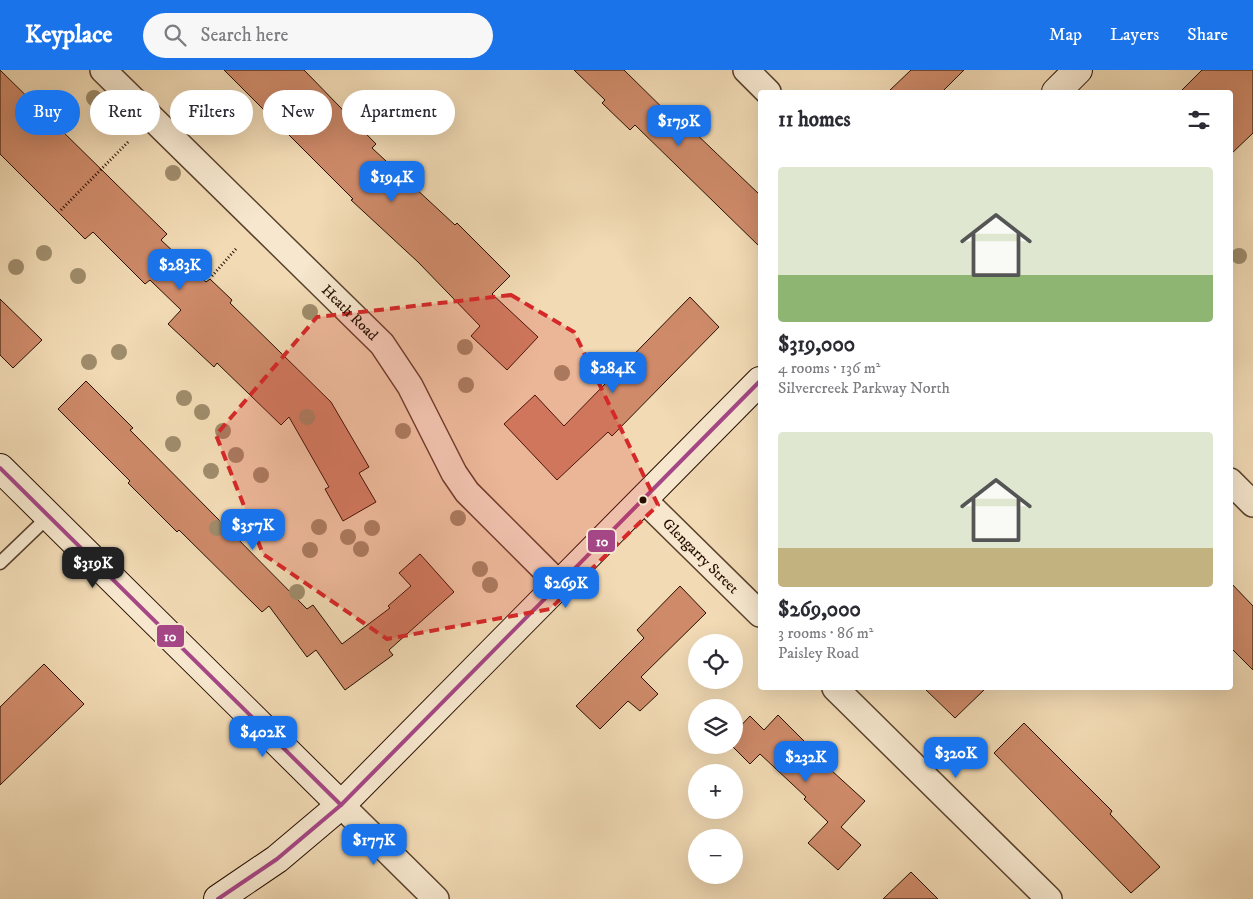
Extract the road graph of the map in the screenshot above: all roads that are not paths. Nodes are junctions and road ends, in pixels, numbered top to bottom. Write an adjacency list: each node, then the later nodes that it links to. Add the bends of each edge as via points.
1 (102, 70): 13 (street, Heath Road, via 382,344 410,386 454,473 468,492)
2 (746, 70): 4 (street)
3 (1078, 70): 5 (main road)
4 (766, 90)
5 (1058, 90)
6 (758, 383): 9 (main road)
7 (0, 468): 11 (main road)
8 (1233, 484): 10 (street)
9 (643, 498): 13 (main road); 14 (street, Glengarry Street)
10 (1253, 504)
11 (49, 516): 12 (lane); 16 (main road)
12 (0, 563)
13 (560, 585): 16 (main road)
14 (758, 612)
15 (837, 690): 19 (street)
16 (340, 805): 17 (street); 18 (main road, via 277,859)
17 (431, 898)
18 (218, 899)
19 (1049, 899)

